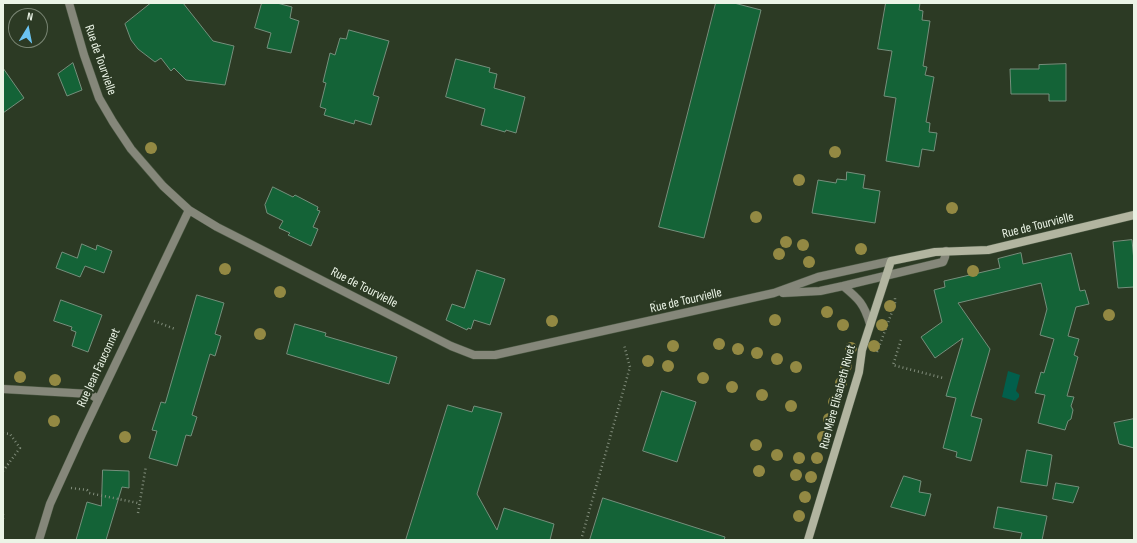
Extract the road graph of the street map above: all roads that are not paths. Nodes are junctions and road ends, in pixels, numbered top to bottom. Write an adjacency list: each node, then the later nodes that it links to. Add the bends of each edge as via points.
1 (69, 3): 2 (street, Rue de Tourvielle, via 84,56 99,98 109,116 146,169)
2 (189, 210): 8 (street, Rue de Tourvielle, via 451,346 474,355 495,355); 11 (street, Rue Jean Fauconnet)
3 (1134, 215): 4 (street, Rue de Tourvielle, via 988,250)
4 (946, 251): 5 (street, Rue de Tourvielle); 6 (street, Rue de Tourvielle, via 943,262)
5 (891, 261): 6 (street, Rue Mère Elisabeth Rivet); 8 (street, Rue de Tourvielle, via 818,276)
6 (886, 276): 7 (street, Rue de Tourvielle); 9 (street, Rue Mère Elisabeth Rivet)
7 (843, 286): 8 (street, Rue de Tourvielle, via 820,291); 9 (street, via 855,295 865,308)
8 (774, 293)
9 (870, 324): 13 (street, Rue Mère Elisabeth Rivet, via 846,420)
10 (3, 389): 11 (street, via 90,394)
11 (98, 399): 12 (street, Rue Jean Fauconnet, via 50,504)
12 (39, 540)
13 (808, 540)

